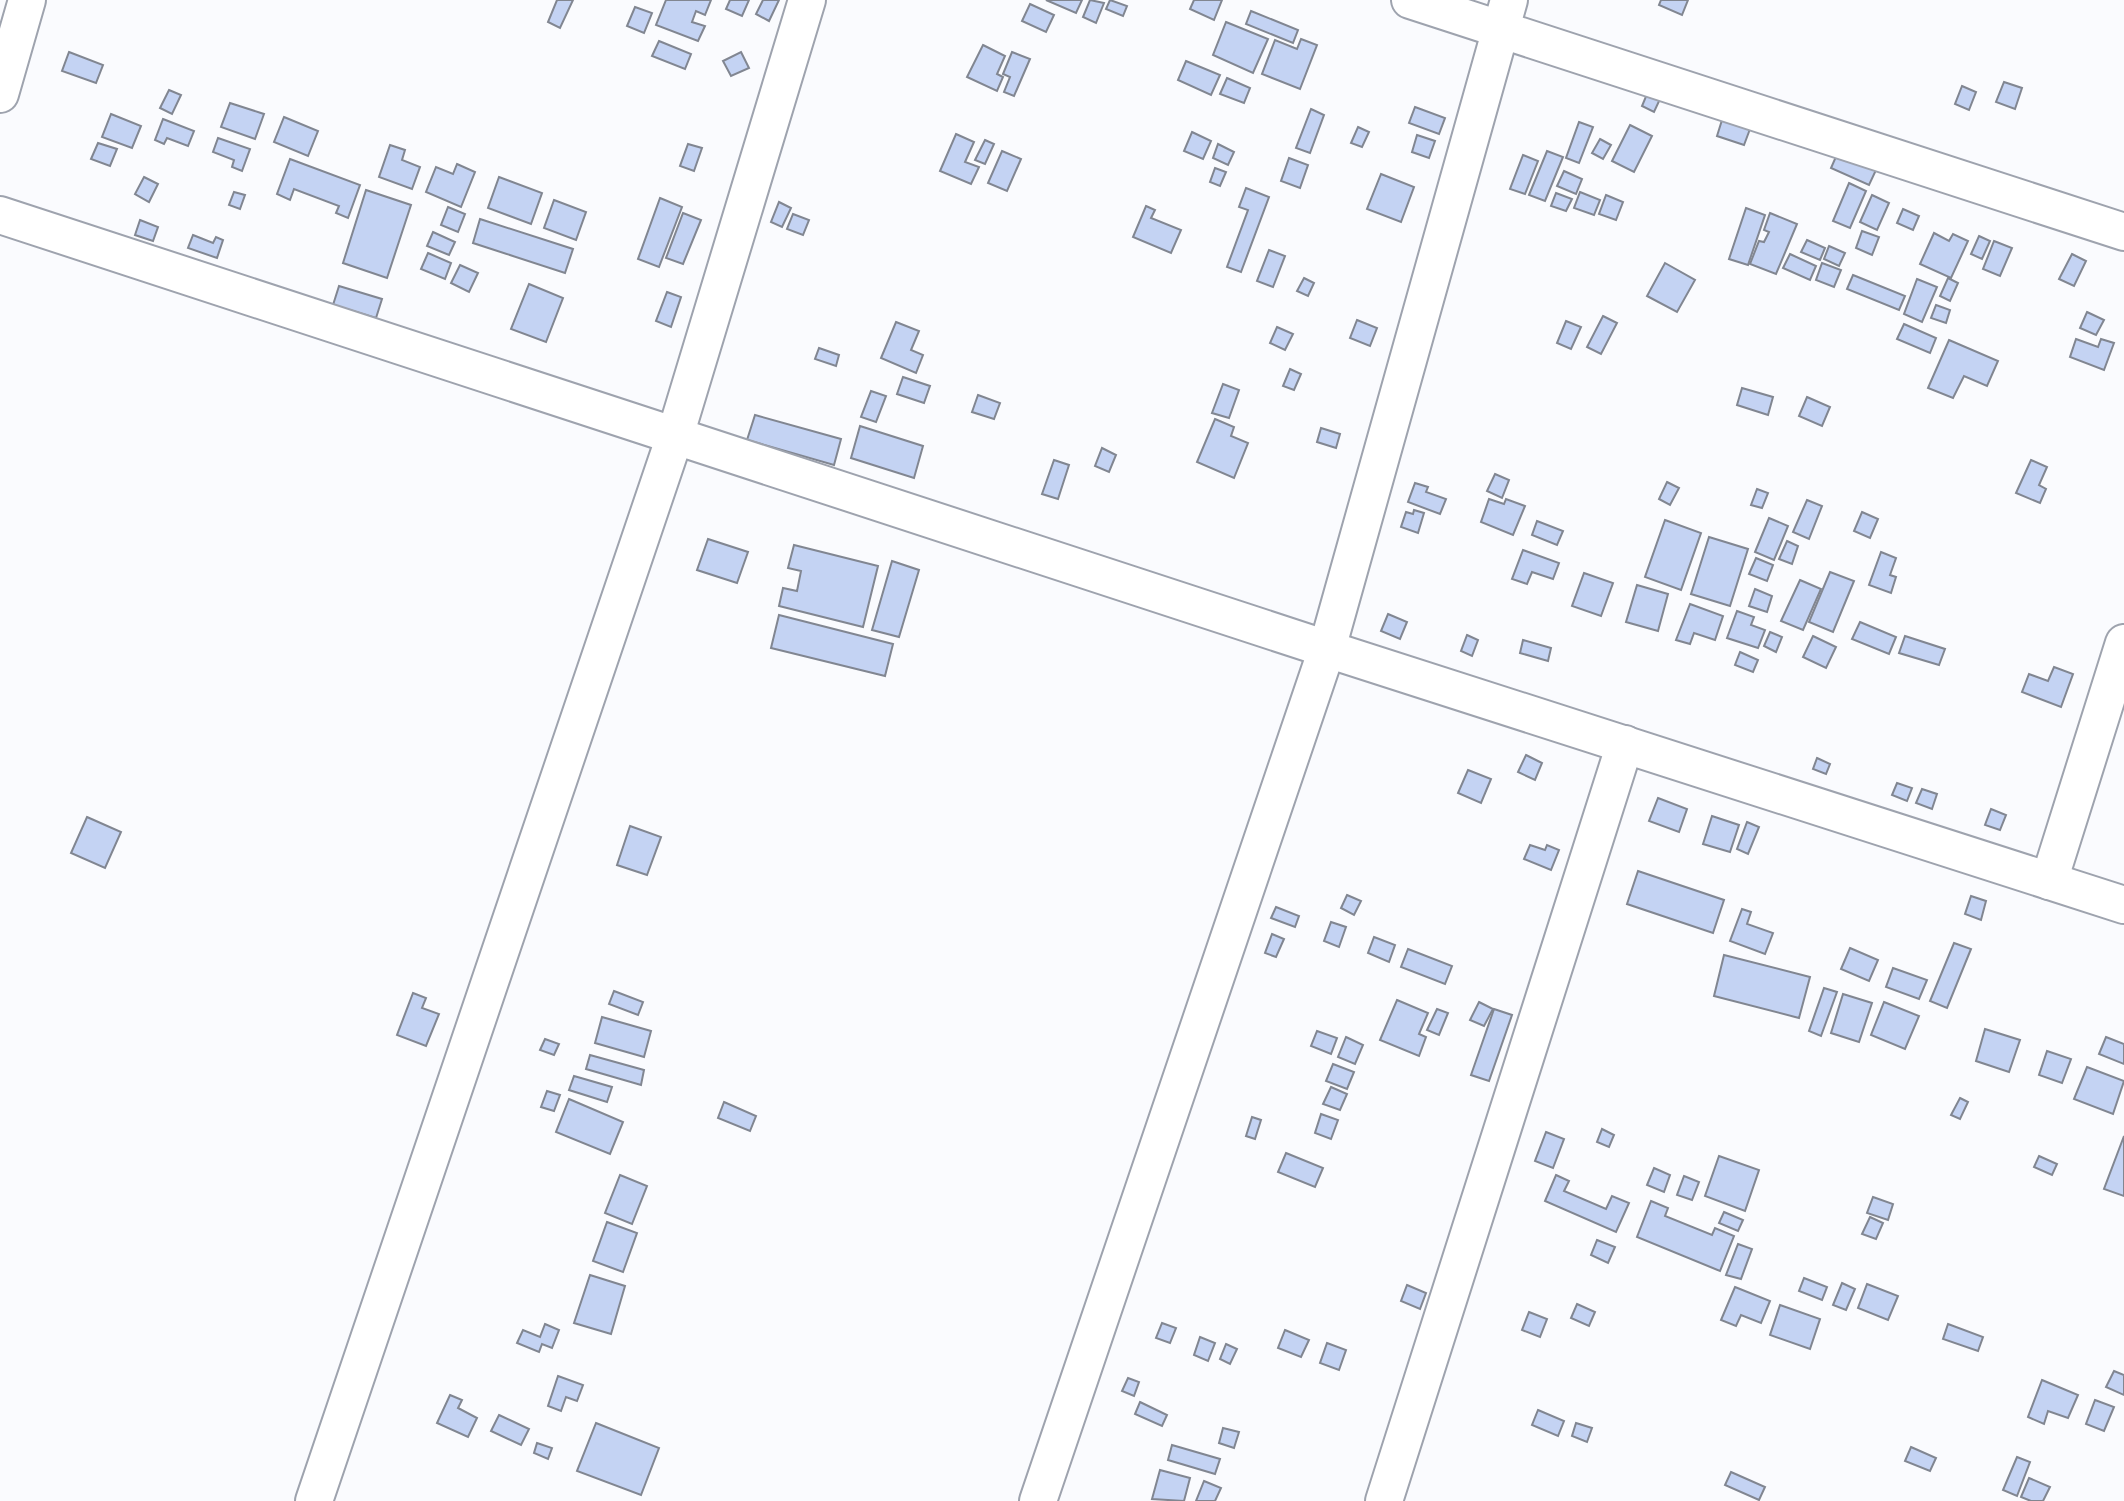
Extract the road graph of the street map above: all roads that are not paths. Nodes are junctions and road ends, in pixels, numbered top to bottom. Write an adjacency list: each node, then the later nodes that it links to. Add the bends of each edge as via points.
1 (27, 0): 5 (street)
2 (807, 0): 8 (street)
3 (1410, 0): 4 (street)
4 (1506, 16): 7 (street); 10 (street)
5 (0, 94)
6 (0, 215): 8 (street)
7 (2124, 232)
8 (675, 436): 10 (street); 14 (street)
9 (2124, 643): 12 (street)
10 (1327, 649): 11 (street); 15 (street)
11 (1625, 744): 12 (street); 16 (street)
12 (2049, 881): 13 (street)
13 (2124, 905)
14 (314, 1501)
15 (1038, 1501)
16 (1384, 1501)

